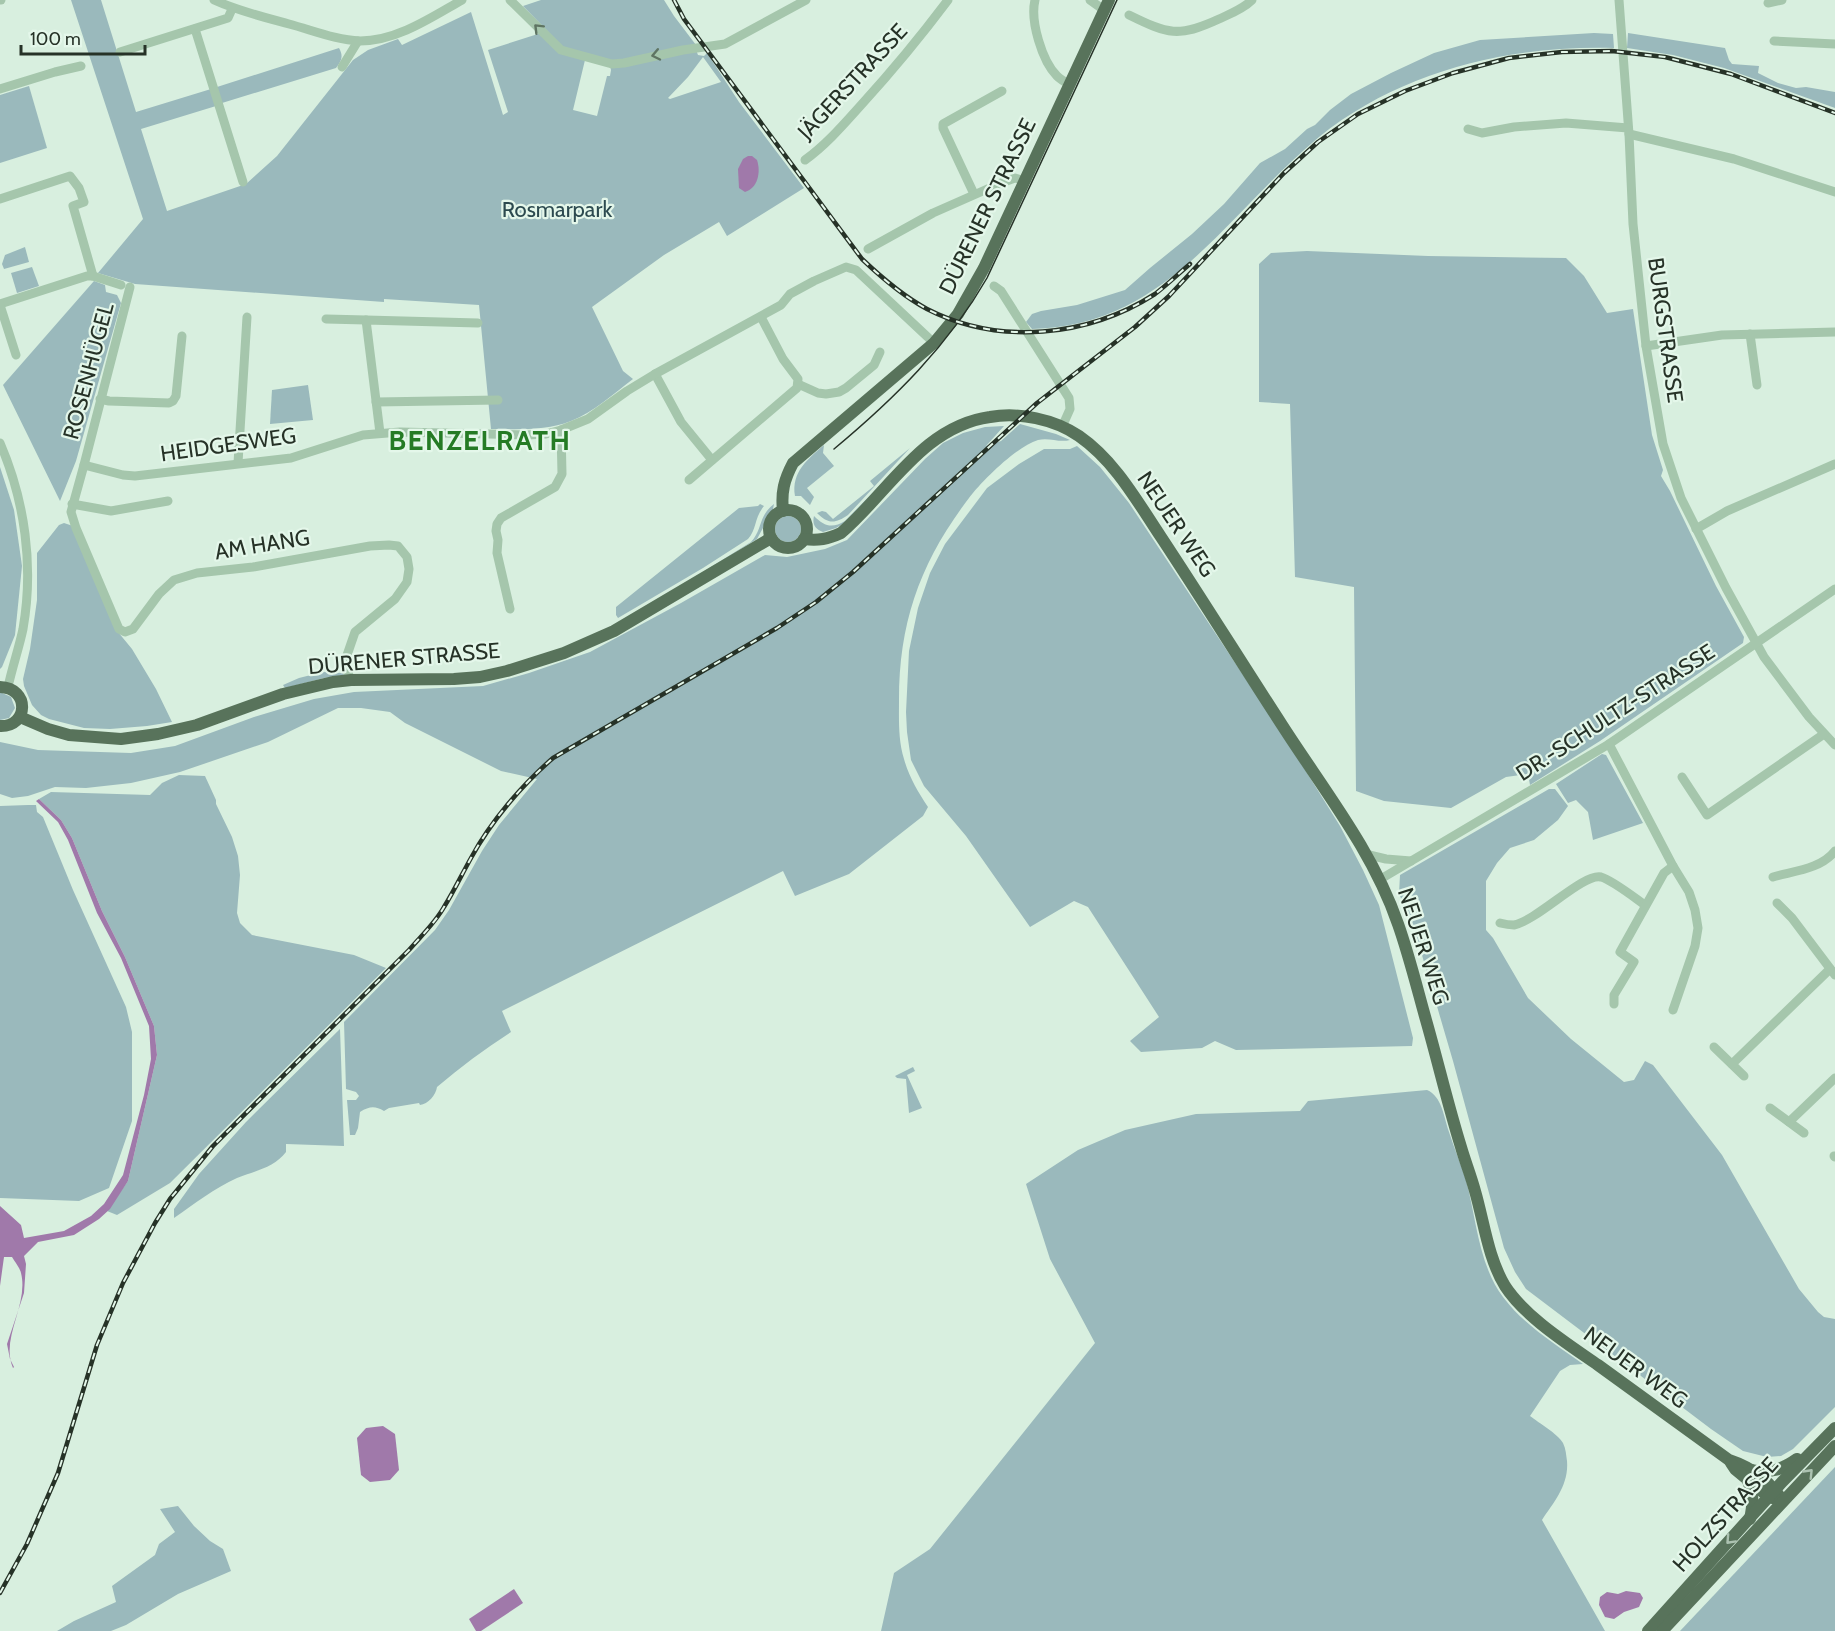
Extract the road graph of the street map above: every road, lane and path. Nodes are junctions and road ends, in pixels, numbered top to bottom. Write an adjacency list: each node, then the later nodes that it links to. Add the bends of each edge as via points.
1 (214, 0): 13 (street)
2 (462, 0): 16 (street, via 397,33)
3 (510, 0): 4 (street, one-way to 3, via 725,45 612,64 561,50)
4 (806, 0)
5 (948, 0): 27 (street, JÄGERSTRASSE, via 885,79)
6 (1035, 0): 22 (street, via 1039,43 1056,75)
7 (1090, 0): 12 (street)
8 (1252, 0): 14 (street, via 1235,12 1186,32 1160,30)
9 (1619, 0): 26 (street, BURGSTRASSE)
10 (1782, 0): 11 (street)
11 (1768, 3)
12 (1106, 5): 22 (main road, DÜRENER STRASSE)
13 (232, 9): 15 (street, via 228,18); 16 (street)
14 (1129, 15)
15 (195, 29): 19 (street); 29 (street)
16 (358, 41): 21 (street)
17 (1774, 41): 18 (street)
18 (1835, 44)
19 (120, 52)
20 (81, 66): 23 (street)
21 (342, 67)
22 (1069, 84): 28 (main road, DÜRENER STRASSE)
23 (0, 89)
24 (1002, 91): 31 (street, via 944,124)
25 (1468, 129): 26 (street, via 1482,133 1566,123)
26 (1628, 131): 30 (street, via 1734,159); 46 (street, BURGSTRASSE)
27 (805, 160)
28 (1025, 181): 31 (street, via 1009,180); 45 (main road, DÜRENER STRASSE, via 978,280 958,314)
29 (243, 182)
30 (1835, 192)
31 (974, 194): 33 (street)
32 (0, 199): 34 (street, via 70,176 80,188 84,202 73,206)
33 (868, 249)
34 (93, 276): 36 (street); 52 (street, ROSENHÜGEL, via 126,286)
35 (994, 286): 55 (street, via 1001,291 1069,398 1070,409)
36 (0, 304): 48 (street)
37 (247, 317): 60 (street)
38 (761, 317): 45 (street, HEIDGESWEG, via 781,305 790,294 849,267); 49 (street, HEIDGESWEG); 50 (street)
39 (326, 319): 40 (street)
40 (366, 320): 41 (street); 54 (street)
41 (478, 323)
42 (1835, 332): 43 (street)
43 (1750, 334): 46 (street); 51 (street)
44 (182, 336): 52 (street, via 173,402)
45 (934, 343): 66 (main road, DÜRENER STRASSE, via 800,455 784,482)
46 (1646, 346): 67 (street, BURGSTRASSE, via 1664,444 1681,498)
47 (880, 352): 50 (street, via 874,365 839,392 818,393)
48 (16, 356)
49 (655, 374): 56 (street, HEIDGESWEG, via 588,419); 59 (street, via 681,422)
50 (798, 384): 59 (street, via 793,393)
51 (1757, 386)
52 (100, 399): 62 (street, ROSENHÜGEL)
53 (498, 400): 54 (street)
54 (376, 402): 57 (street)
55 (1062, 427): 69 (main road, NEUER WEG, via 1037,419 1006,416 970,422 935,440 918,454 841,533 817,541); 82 (main road, NEUER WEG, via 1078,435 1106,460 1125,484)
56 (561, 430): 57 (street, HEIDGESWEG, via 527,435); 71 (street, via 562,474 555,488 497,524 496,553)
57 (380, 433): 60 (street, HEIDGESWEG, via 291,458)
58 (0, 443): 74 (street, via 21,508 28,580 23,629)
59 (712, 460): 63 (street)
60 (238, 463): 62 (street, HEIDGESWEG, via 135,476)
61 (1835, 464): 67 (street, via 1727,511)
62 (84, 465): 65 (street)
63 (689, 480)
64 (168, 501): 65 (street, via 111,511)
65 (72, 508): 73 (street, AM HANG, via 76,528 119,629 125,632 133,629 174,579 370,546 398,546 407,557 406,582 395,599 355,632 345,661)
66 (783, 511): 68 (main road, via 771,521); 69 (main road, via 795,511 804,519)
67 (1696, 529): 72 (street, BURGSTRASSE)
68 (771, 538): 69 (main road, via 788,548); 73 (main road, DÜRENER STRASSE, via 614,631 564,653 480,677)
69 (804, 539)
70 (1835, 589): 72 (street, DR.-SCHULTZ-STRASSE)
71 (510, 609)
72 (1756, 643): 77 (street, BURGSTRASSE); 78 (street, DR.-SCHULTZ-STRASSE)
73 (351, 680): 75 (main road, DÜRENER STRASSE, via 291,691 197,725 121,739 69,735)
74 (4, 687): 75 (main road, via 22,700)
75 (20, 717): 76 (main road, via 13,724)
76 (0, 726)
77 (1824, 734): 79 (street, BURGSTRASSE); 80 (street, via 1707,815)
78 (1609, 744): 83 (street, DR.-SCHULTZ-STRASSE); 84 (street)
79 (1835, 745)
80 (1682, 777)
81 (1835, 851): 85 (street, via 1817,864)
82 (1365, 854): 83 (street); 86 (main road, NEUER WEG)
83 (1411, 861): 86 (street, DR.-SCHULTZ-STRASSE)
84 (1673, 866): 88 (street, via 1664,873); 92 (street, via 1689,892 1698,928)
85 (1773, 877)
86 (1379, 880): 103 (main road, NEUER WEG, via 1398,923 1490,1250 1503,1283 1515,1300 1551,1332)
87 (1778, 903): 90 (street)
88 (1645, 905): 89 (street, via 1595,877 1540,913 1514,925); 91 (street, via 1620,952 1634,962 1614,995)
89 (1500, 923)
90 (1832, 972): 94 (street)
91 (1614, 1004)
92 (1673, 1010)
93 (1714, 1047): 94 (street)
94 (1732, 1064): 95 (street)
95 (1744, 1076)
96 (1835, 1078): 98 (street)
97 (1770, 1108): 98 (street)
98 (1790, 1122): 99 (street)
99 (1804, 1133)
100 (1835, 1428): 102 (main road, HOLZSTRASSE)
101 (1835, 1446): 105 (main road, HOLZSTRASSE, one-way to 101)
102 (1814, 1449): 103 (main road, via 1776,1471); 104 (main road, HOLZSTRASSE)
103 (1748, 1474): 104 (main road, NEUER WEG); 106 (main road, via 1753,1502)
104 (1772, 1493): 105 (main road, NEUER WEG); 106 (main road, HOLZSTRASSE)
105 (1783, 1501): 108 (main road, HOLZSTRASSE)
106 (1750, 1519): 107 (main road, HOLZSTRASSE, one-way to 107)
107 (1648, 1631)
108 (1662, 1631)

